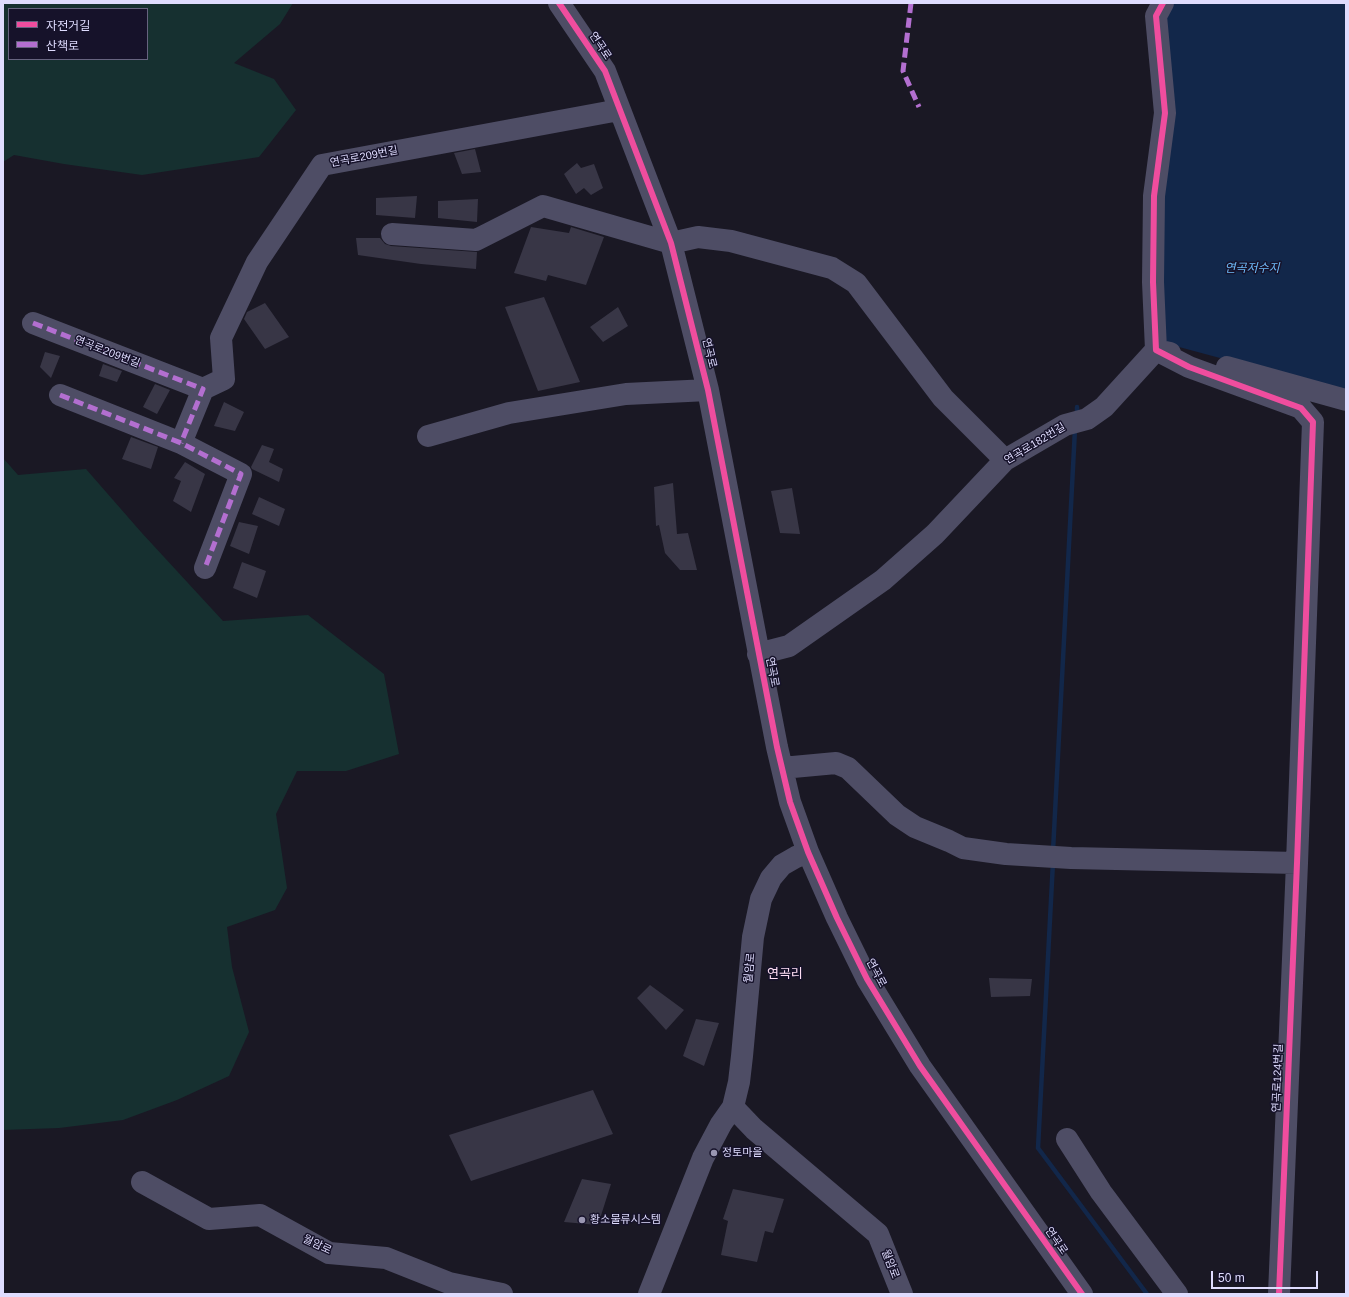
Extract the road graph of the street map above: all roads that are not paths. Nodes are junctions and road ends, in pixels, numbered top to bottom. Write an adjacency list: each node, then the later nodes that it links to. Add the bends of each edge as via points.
1 (560, 3): 3 (street, 연곡로, via 604,71)
2 (1163, 3): 7 (street, via 1156,16 1165,113 1154,196 1153,282)
3 (620, 110): 5 (street, 연곡로); 8 (street, 연곡로209번길, via 322,165 257,262 221,338 224,379)
4 (392, 234): 5 (street, via 476,240 543,206)
5 (671, 243): 9 (street, 연곡로); 14 (street, via 698,237 731,241 832,268 856,283 942,398)
6 (33, 323): 8 (street, 연곡로209번길)
7 (1156, 350): 11 (street, via 1190,356); 14 (street, 연곡로182번길, via 1104,407 1087,419 1065,425); 19 (street, 연곡로124번길, via 1189,367 1301,408 1313,422)
8 (203, 389): 13 (street)
9 (708, 390): 12 (street, via 626,394 509,413); 16 (street, 연곡로)
10 (60, 395): 13 (street)
11 (1346, 400)
12 (428, 436)
13 (181, 443): 15 (street, via 241,474)
14 (1005, 460): 16 (street, 연곡로182번길, via 935,534 883,580 789,646)
15 (205, 568)
16 (758, 654): 17 (street, 연곡로)
17 (782, 768): 18 (street, 연곡로, via 790,802); 19 (street, via 836,763 848,768 897,815 915,827 964,848 1006,854 1071,858)
18 (808, 852): 20 (street, 월암로, via 782,865 771,878 761,899 754,937); 26 (street, 연곡로, via 867,979 907,1046)
19 (1297, 862): 28 (street, 연곡로124번길)
20 (734, 1107): 24 (street, 월암로, via 721,1124 706,1152); 25 (street, 월암로, via 754,1129 878,1234)
21 (1067, 1139): 27 (street, via 1101,1192)
22 (142, 1182): 23 (street, 월암로, via 209,1219 260,1215 329,1253 386,1258 449,1283)
23 (502, 1294)
24 (648, 1294)
25 (902, 1294)
26 (1082, 1294)
27 (1176, 1294)
28 (1279, 1294)

